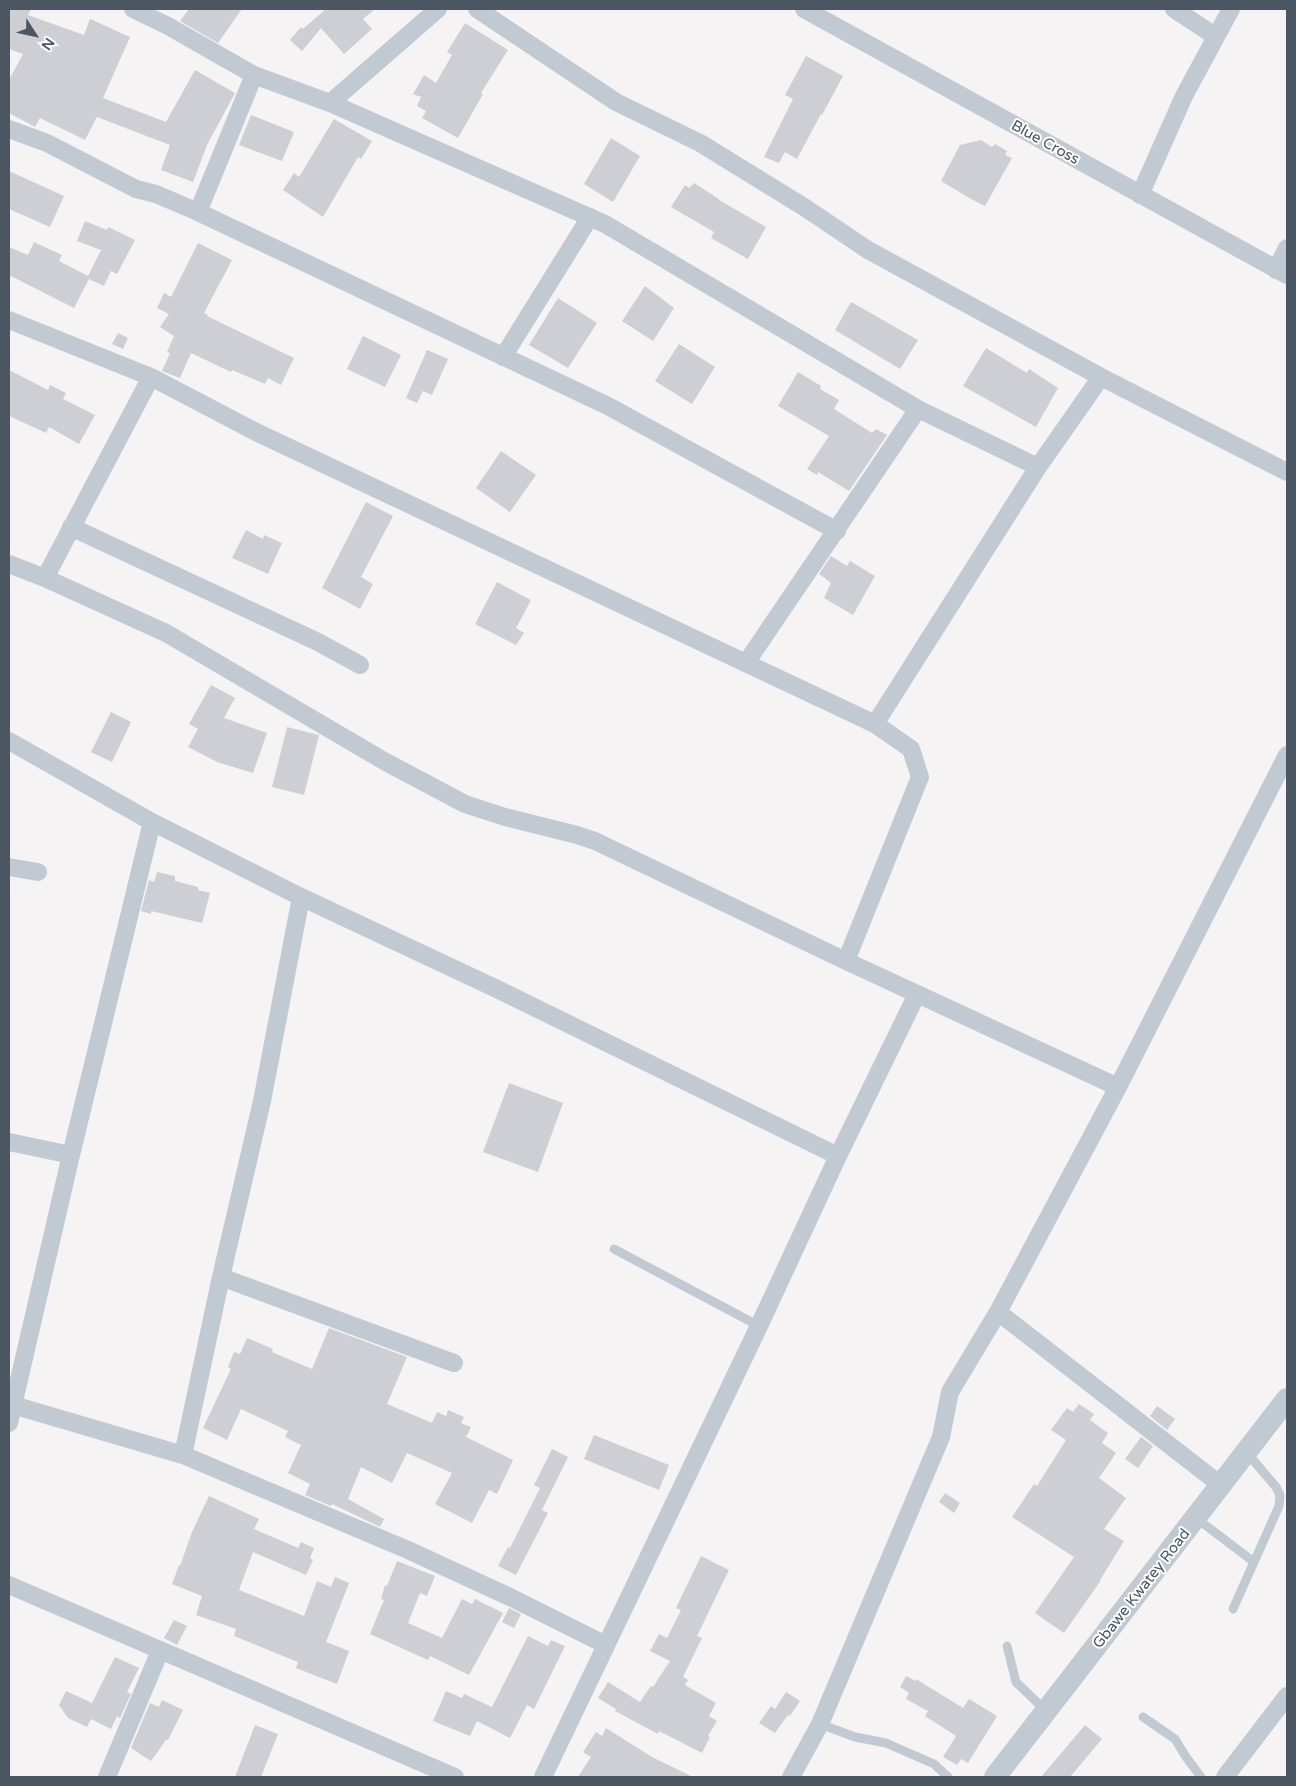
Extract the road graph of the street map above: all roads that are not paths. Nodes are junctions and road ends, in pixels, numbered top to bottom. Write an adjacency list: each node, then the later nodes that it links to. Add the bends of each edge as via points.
1 (133, 9): 8 (street)
2 (438, 9): 9 (street)
3 (477, 9): 19 (street, via 616,102 700,143 868,250)
4 (1174, 9): 7 (street)
5 (1231, 9): 7 (street)
6 (814, 11): 11 (street, Blue Cross)
7 (1215, 36): 11 (street)
8 (254, 75): 9 (street); 12 (street)
9 (330, 103): 13 (street)
10 (9, 128): 12 (street, via 47,143 136,189)
11 (1140, 195): 15 (street, Blue Cross)
12 (198, 212): 17 (street)
13 (590, 217): 17 (street); 20 (street)
14 (1287, 248): 15 (street)
15 (1281, 273)
16 (9, 320): 18 (street)
17 (503, 357): 24 (street, via 608,406)
18 (150, 377): 23 (street); 27 (street, via 256,432)
19 (1102, 377): 21 (street); 22 (street)
20 (918, 409): 21 (street); 24 (street)
21 (1038, 467): 29 (street)
22 (1287, 472)
23 (72, 527): 26 (street); 28 (street, via 318,642)
24 (837, 531): 27 (street)
25 (9, 564): 26 (street)
26 (45, 578): 36 (street, via 166,633 384,761 465,804 595,841)
27 (746, 663): 29 (street)
28 (360, 665)
29 (875, 724): 36 (street, via 911,749 920,777)
30 (9, 741): 32 (street)
31 (1287, 755): 38 (street)
32 (152, 822): 35 (street); 40 (street)
33 (9, 867): 34 (street)
34 (38, 872)
35 (300, 898): 41 (street, via 497,989); 43 (street, via 262,1101)
36 (846, 962): 37 (street)
37 (918, 994): 38 (street); 41 (street)
38 (1118, 1087): 44 (street)
39 (9, 1142): 40 (street)
40 (71, 1155): 48 (street)
41 (838, 1156): 45 (street)
42 (614, 1249): 45 (lane)
43 (221, 1277): 46 (street); 51 (street)
44 (998, 1312): 52 (street); 63 (street, via 950,1392 941,1438)
45 (759, 1326): 57 (street)
46 (454, 1364)
47 (1287, 1400): 50 (street, Gbawe Kwatey Road)
48 (13, 1405): 49 (street); 51 (street)
49 (9, 1423)
50 (1247, 1453): 52 (street, Gbawe Kwatey Road); 54 (lane, via 1280,1495)
51 (183, 1455): 57 (street, via 417,1554)
52 (1222, 1486): 53 (street, Gbawe Kwatey Road)
53 (1196, 1518): 54 (lane); 61 (street, Gbawe Kwatey Road)
54 (1254, 1562): 56 (lane)
55 (9, 1585): 59 (street)
56 (1233, 1609)
57 (606, 1645): 66 (street)
58 (1006, 1646): 61 (lane, via 1016,1682)
59 (160, 1651): 64 (street); 65 (street)
60 (1287, 1696): 71 (street)
61 (1047, 1712): 69 (street, Gbawe Kwatey Road)
62 (1144, 1717): 70 (lane, via 1175,1739)
63 (820, 1724): 67 (street); 68 (lane, via 855,1737 886,1743 934,1764)
64 (107, 1777)
65 (455, 1777)
66 (543, 1777)
67 (791, 1777)
68 (948, 1777)
69 (996, 1777)
70 (1201, 1777)
71 (1225, 1777)

